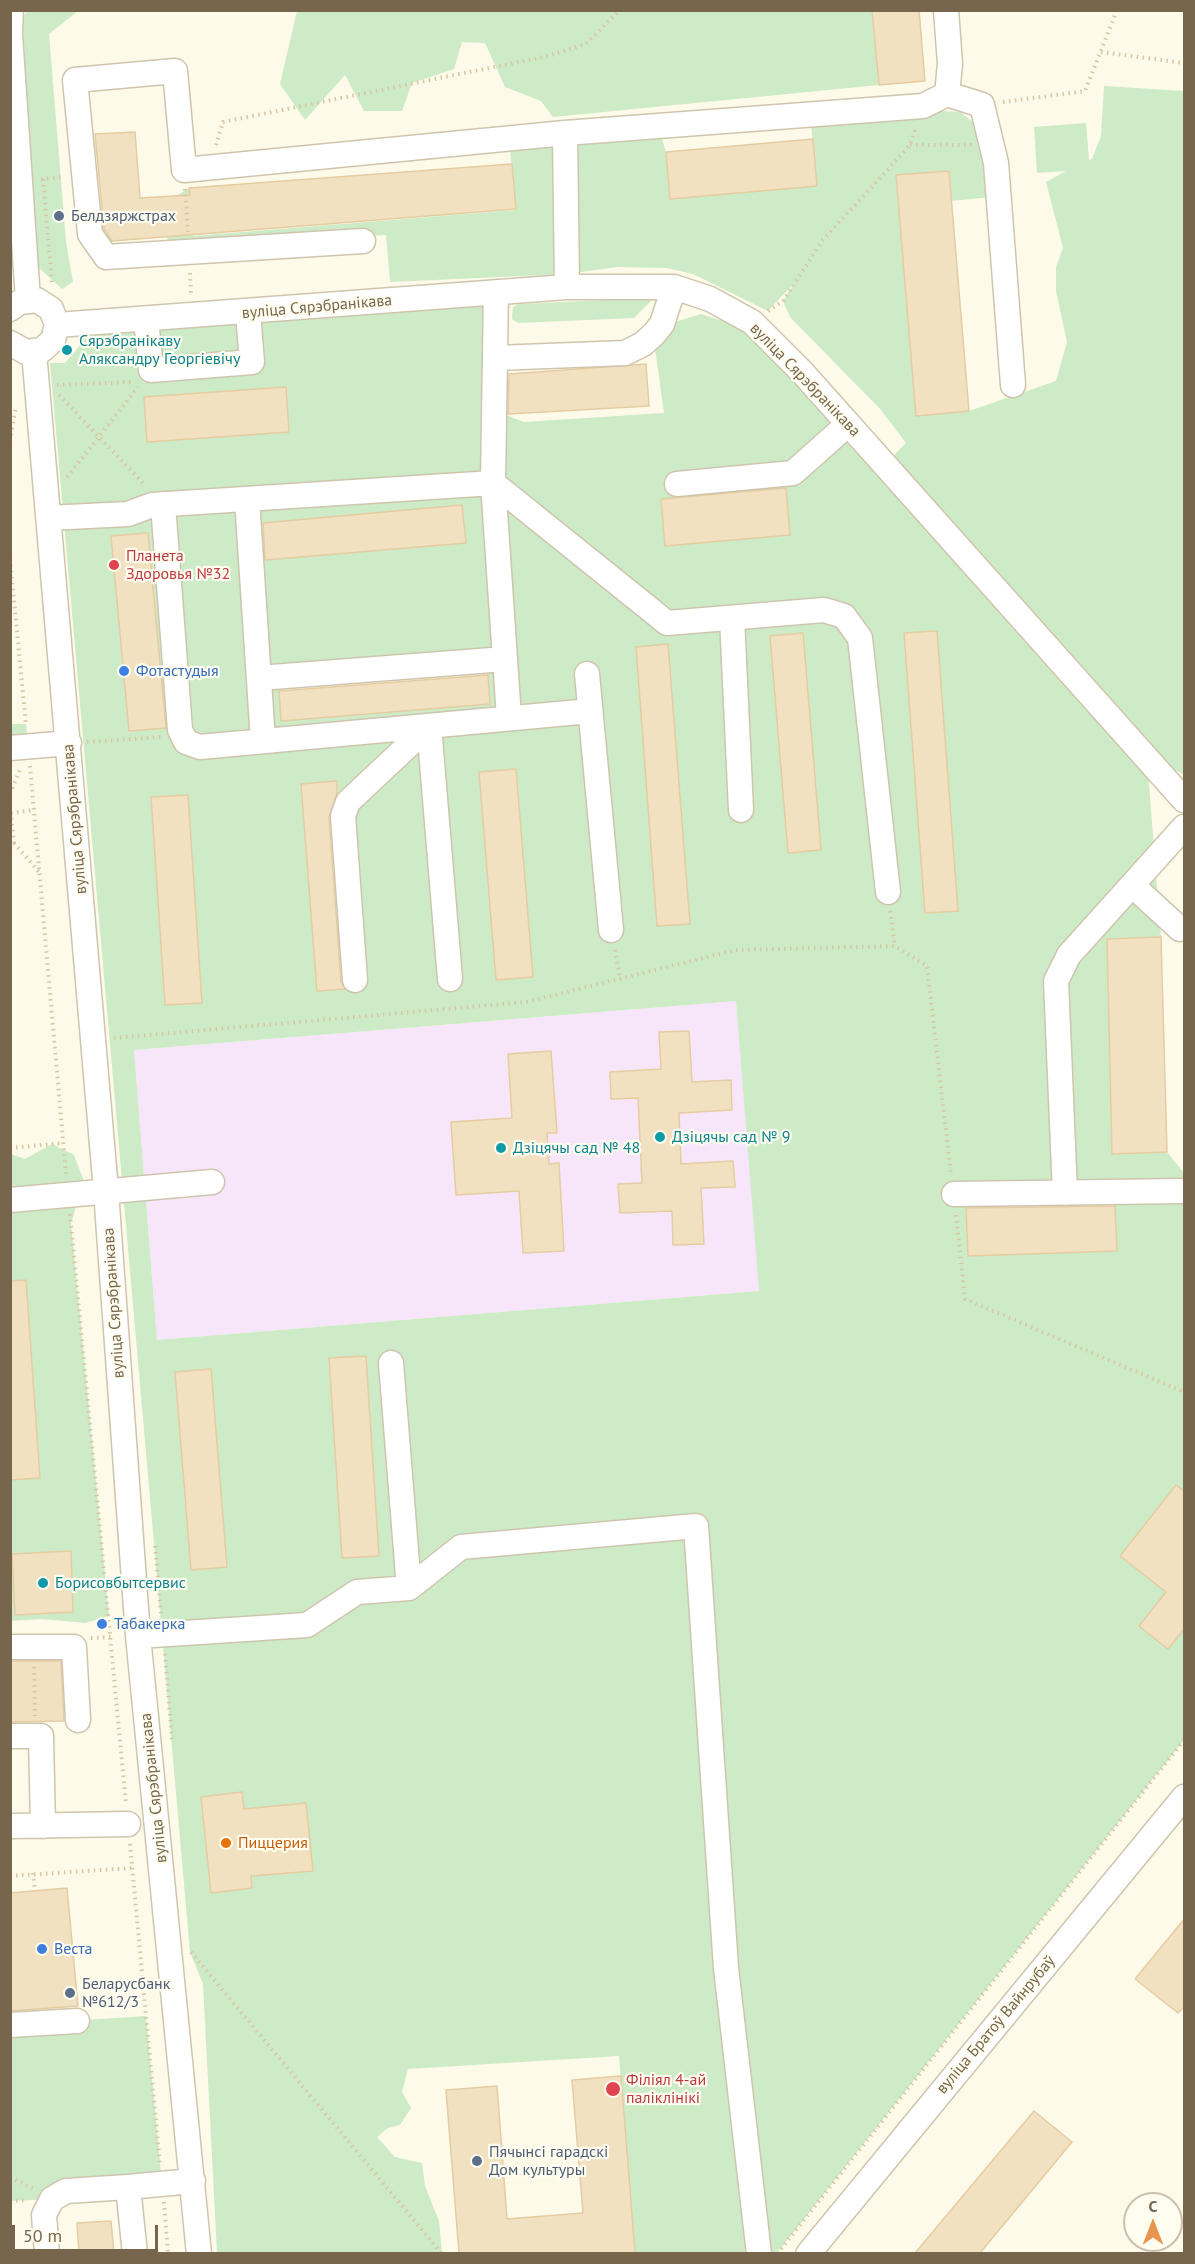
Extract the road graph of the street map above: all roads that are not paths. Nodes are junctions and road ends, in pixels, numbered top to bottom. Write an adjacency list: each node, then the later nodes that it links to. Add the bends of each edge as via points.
1 (11, 10): 3 (street)
2 (946, 10): 4 (street, via 950,64)
3 (10, 33): 10 (street)
4 (947, 94): 5 (street, via 923,106); 17 (street, via 982,105 996,163)
5 (565, 133): 6 (street, via 184,170 175,71 75,80 90,234 106,257); 7 (street)
6 (363, 241)
7 (567, 287): 8 (street, вуліца Сярэбранікава); 9 (street, вуліца Сярэбранікава)
8 (674, 287): 16 (street, via 662,324 643,344 625,353); 18 (street, вуліца Сярэбранікава, via 710,299 752,322)
9 (496, 292): 11 (street, вуліца Сярэбранікава); 16 (street)
10 (19, 305): 13 (street, via 37,300 51,309)
11 (248, 313): 12 (street, вуліца Сярэбранікава); 12 (street, via 252,362 151,370)
12 (146, 319): 13 (street, вуліца Сярэбранікава)
13 (57, 325): 15 (street, via 57,333 48,346)
14 (10, 343): 15 (street)
15 (34, 352): 23 (street, вуліца Сярэбранікава)
16 (496, 358): 19 (street)
17 (1013, 385)
18 (848, 424): 20 (street, via 793,472); 34 (street, вуліца Сярэбранікава)
19 (493, 483): 21 (street); 24 (street, via 667,623); 25 (street)
20 (677, 484)
21 (247, 499): 22 (street); 27 (street)
22 (163, 504): 23 (street, via 128,514); 31 (street, via 180,730 186,742 200,747)
23 (48, 518): 32 (street, вуліца Сярэбранікава)
24 (732, 618): 35 (street); 38 (street, via 824,610 844,616 860,638)
25 (505, 659): 27 (street); 29 (street)
26 (587, 674): 28 (street)
27 (258, 678): 31 (street)
28 (590, 711): 29 (street); 40 (street)
29 (509, 718): 30 (street)
30 (429, 726): 31 (street); 41 (street); 42 (street, via 348,802 343,816)
31 (262, 741)
32 (69, 743): 33 (street); 44 (street, вуліца Сярэбранікава)
33 (19, 747)
34 (1185, 800)
35 (741, 810)
36 (1185, 827): 37 (street)
37 (1132, 885): 39 (street); 46 (street, via 1069,955 1056,981)
38 (888, 891)
39 (1180, 929)
40 (611, 930)
41 (450, 979)
42 (355, 980)
43 (212, 1182): 44 (street)
44 (106, 1191): 48 (street); 51 (street, вуліца Сярэбранікава)
45 (1185, 1191): 46 (street)
46 (1065, 1193): 47 (street)
47 (954, 1194)
48 (10, 1200)
49 (391, 1363): 50 (street)
50 (409, 1588): 51 (street, via 357,1592 307,1625); 66 (street, via 460,1546 696,1526 726,1968)
51 (138, 1636): 61 (street, вуліца Сярэбранікава)
52 (22, 1647): 53 (street, via 74,1647)
53 (78, 1720)
54 (10, 1736): 58 (street, via 38,1731)
55 (1185, 1797): 67 (street, вуліца Братоў Вайнрубаў)
56 (128, 1824): 58 (street)
57 (10, 1826): 58 (street)
58 (43, 1826)
59 (77, 2021): 60 (street)
60 (10, 2025)
61 (193, 2181): 62 (street); 65 (street, вуліца Сярэбранікава)
62 (128, 2187): 63 (street, via 66,2192 52,2199 44,2215); 64 (street)
63 (47, 2253)
64 (135, 2253)
65 (199, 2253)
66 (759, 2253)
67 (808, 2253)

